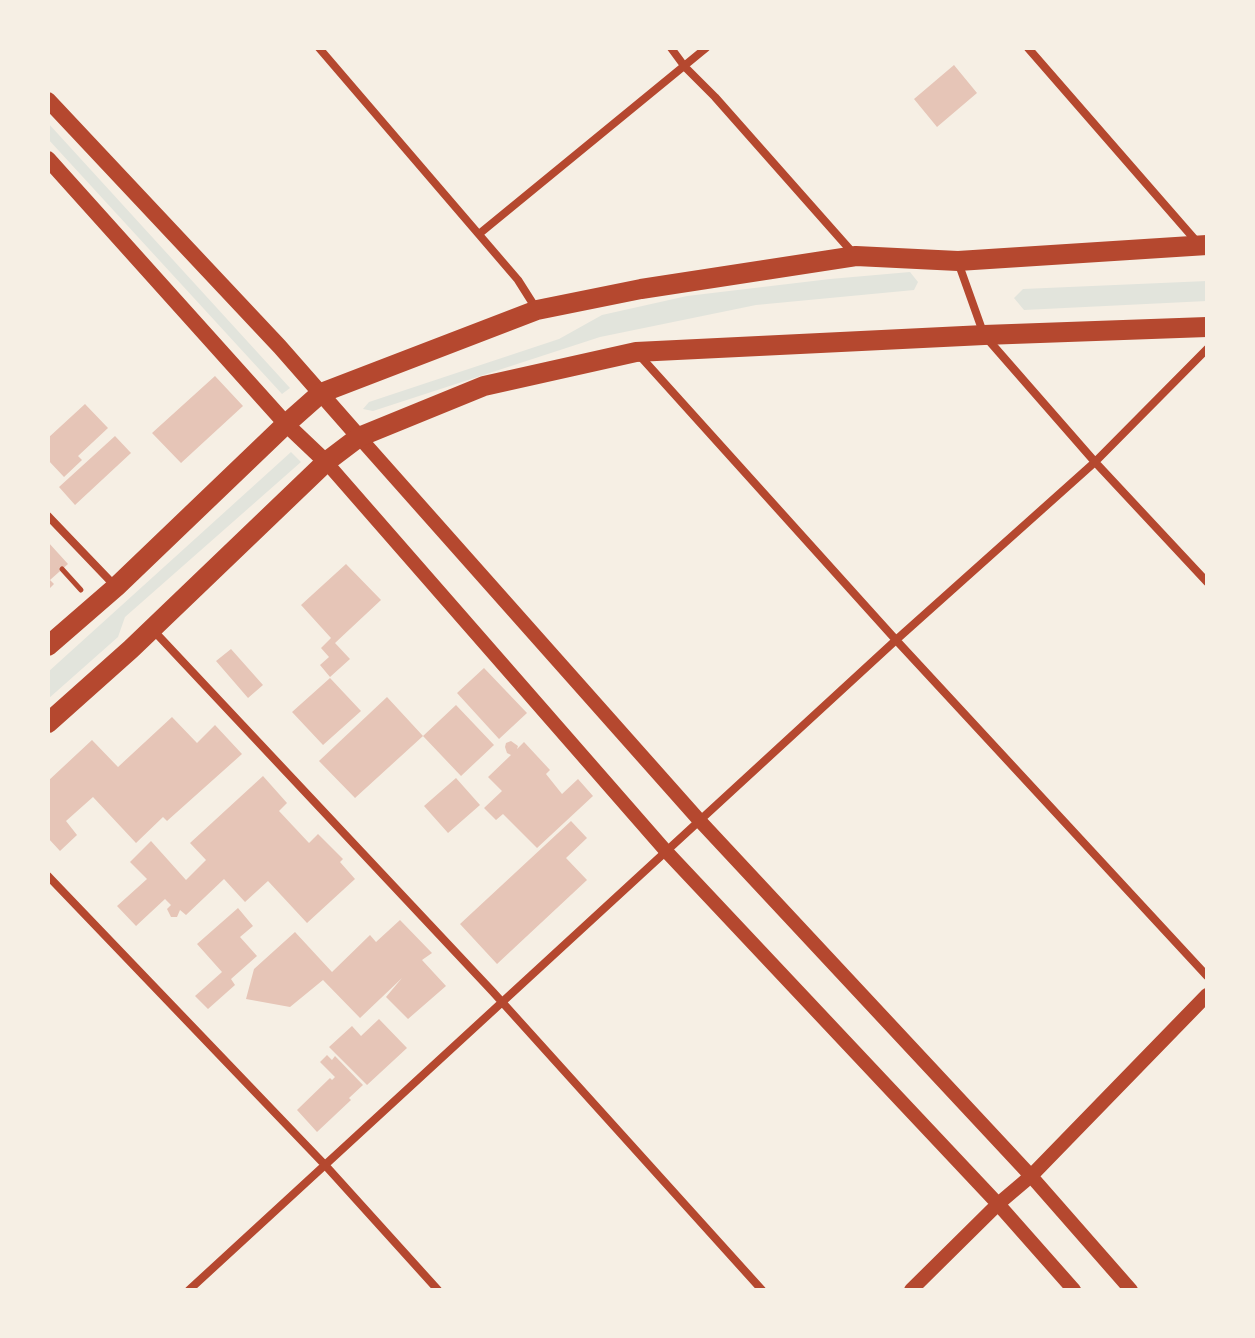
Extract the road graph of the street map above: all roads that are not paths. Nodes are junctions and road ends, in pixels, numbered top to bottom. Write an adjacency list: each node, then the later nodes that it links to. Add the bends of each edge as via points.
1 (319, 48): 8 (street)
2 (671, 48): 5 (street)
3 (706, 48): 5 (street)
4 (1028, 48): 9 (street)
5 (685, 67): 8 (street); 10 (street)
6 (48, 100): 17 (main road)
7 (48, 159): 18 (main road)
8 (479, 234): 12 (street)
9 (1204, 245): 11 (main road)
10 (856, 256): 11 (main road); 12 (main road)
11 (958, 261): 14 (street)
12 (537, 310): 17 (main road)
13 (1207, 327): 14 (main road)
14 (984, 335): 16 (main road); 21 (street)
15 (1207, 349): 21 (street)
16 (636, 352): 19 (main road, via 484,386); 26 (street)
17 (321, 393): 18 (main road); 19 (main road)
18 (286, 424): 20 (main road); 24 (main road)
19 (359, 437): 20 (main road); 29 (street)
20 (326, 462): 25 (main road); 30 (street)
21 (1095, 462): 23 (street); 26 (street)
22 (48, 516): 24 (street)
23 (1207, 582)
24 (116, 587): 27 (main road)
25 (152, 630): 28 (main road); 34 (street)
26 (896, 640): 29 (street); 32 (street)
27 (48, 646)
28 (48, 723)
29 (699, 820): 30 (street); 36 (street)
30 (665, 850): 34 (street); 37 (street)
31 (48, 876): 35 (street)
32 (1207, 976)
33 (1207, 995): 36 (street)
34 (501, 1002): 35 (street); 40 (street)
35 (325, 1165): 38 (street); 39 (street)
36 (1031, 1176): 37 (street); 43 (street)
37 (998, 1204): 41 (street); 42 (street)
38 (189, 1290)
39 (438, 1290)
40 (762, 1290)
41 (911, 1290)
42 (1074, 1290)
43 (1131, 1290)

